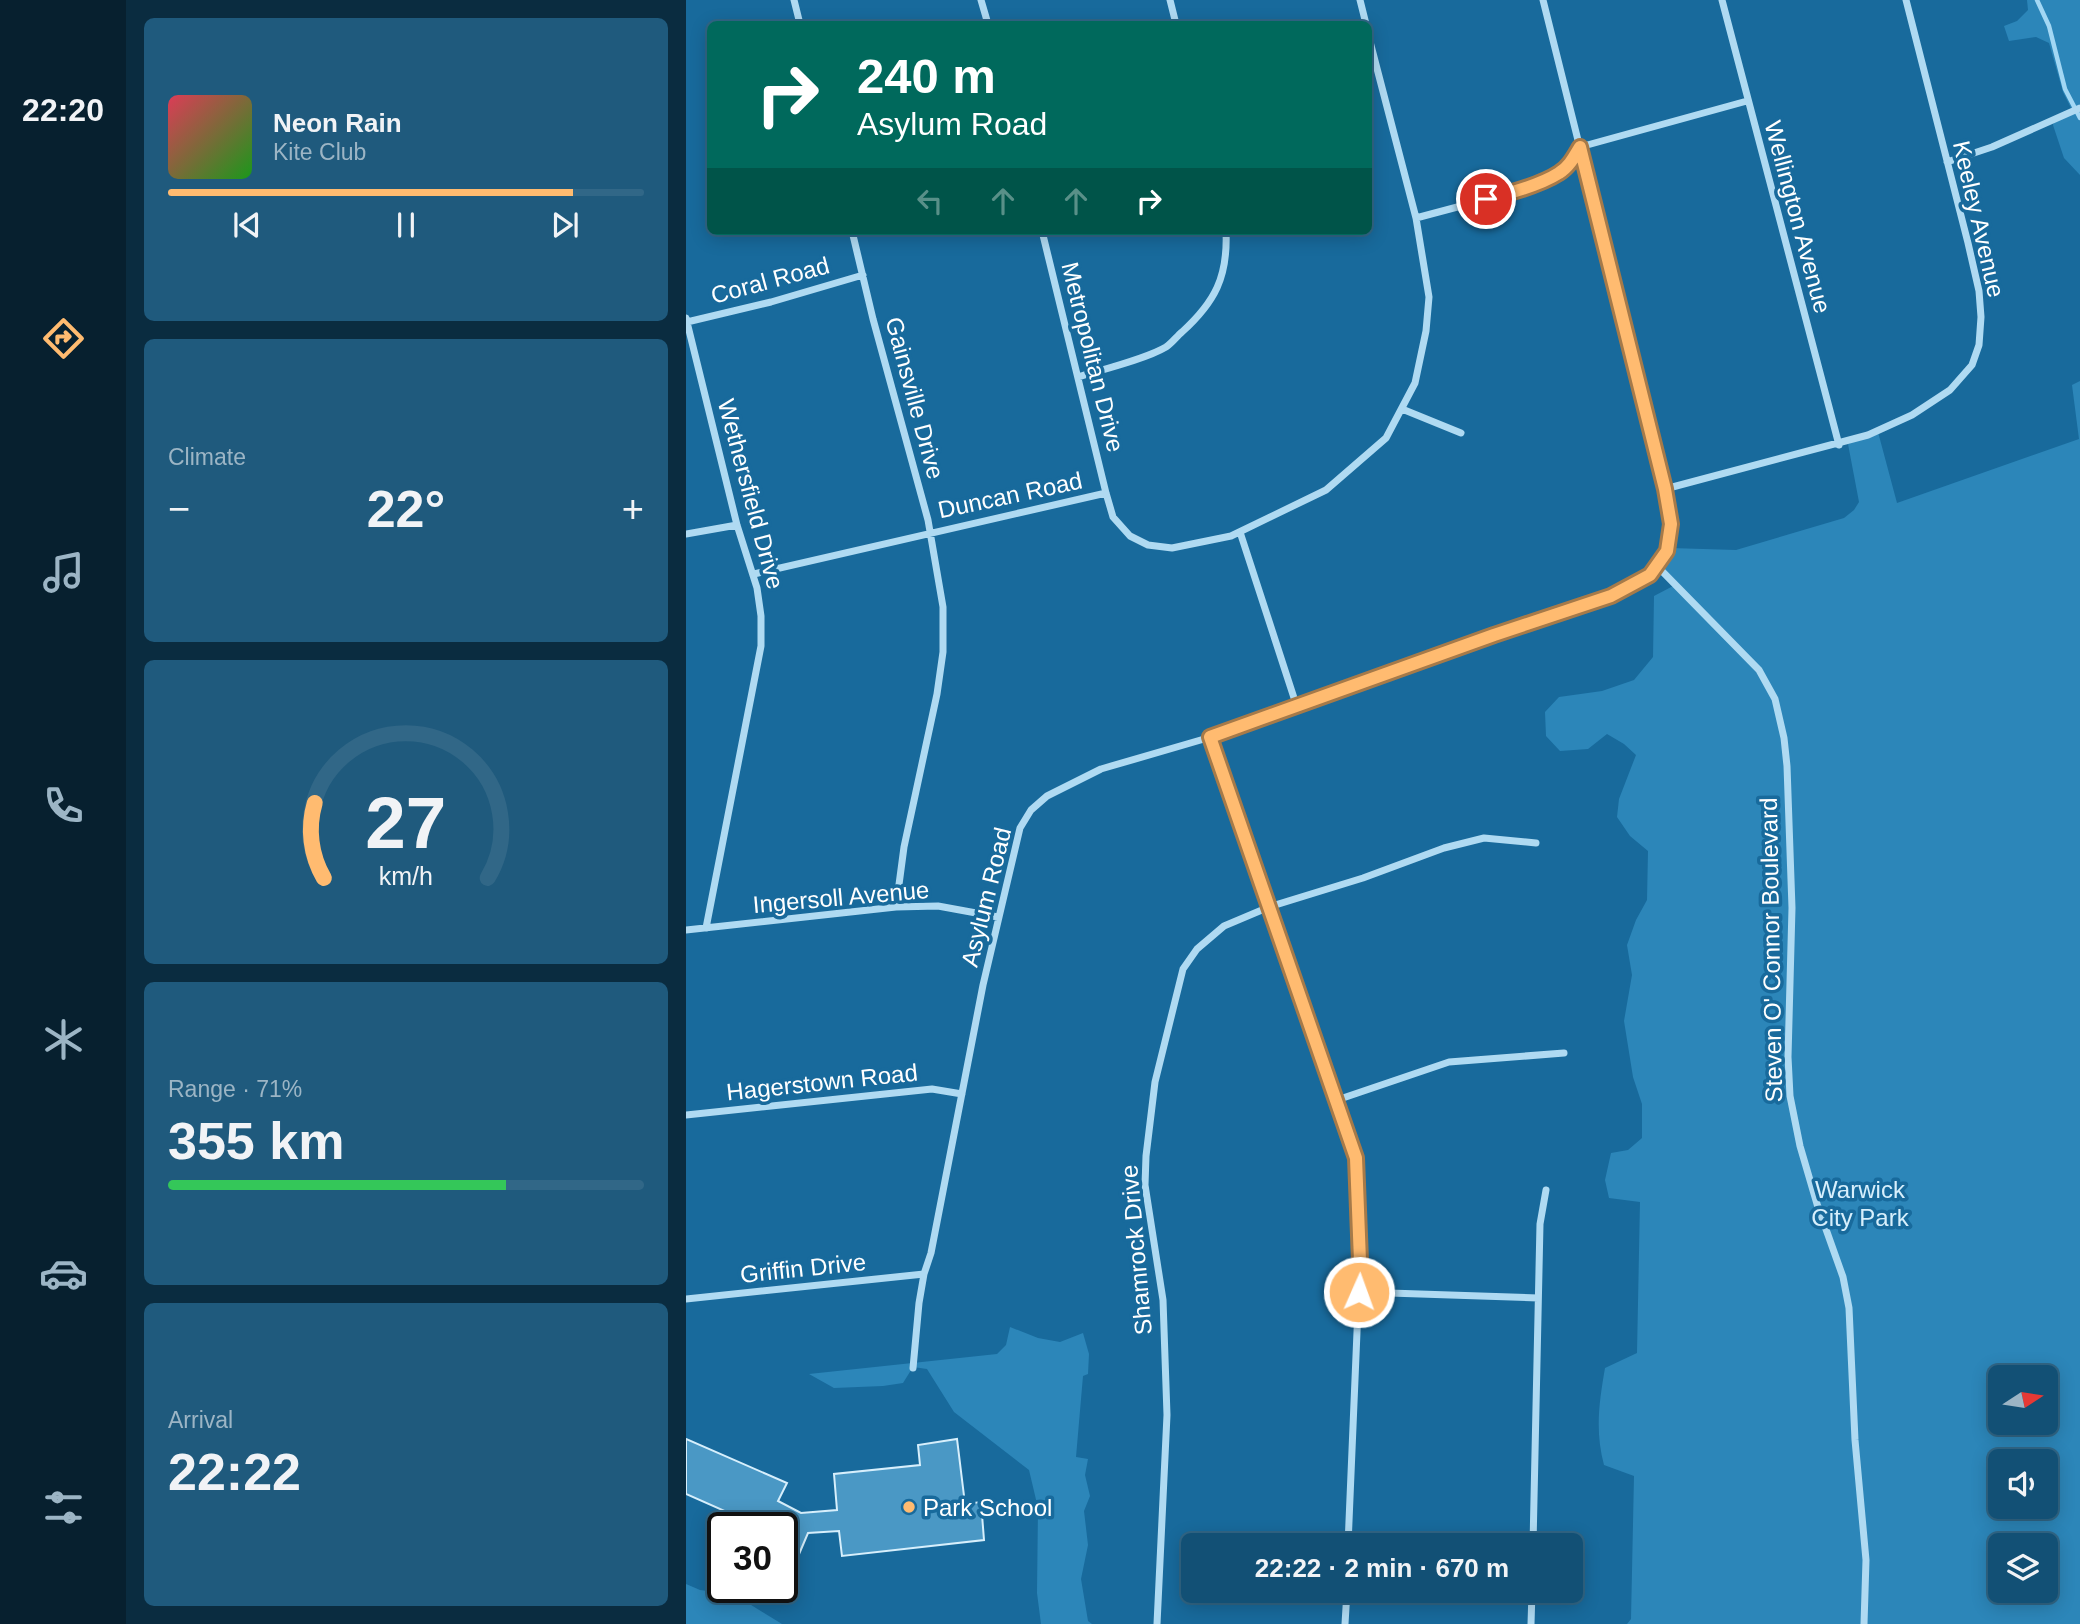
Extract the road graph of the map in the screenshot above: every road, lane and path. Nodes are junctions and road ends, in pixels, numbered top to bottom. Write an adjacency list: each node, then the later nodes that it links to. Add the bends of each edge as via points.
1 (794, 0): 8 (street)
2 (981, 0): 9 (street)
3 (1170, 0): 10 (street)
4 (1360, 0): 11 (street)
5 (1543, 0): 15 (street)
6 (1722, 0): 13 (street, Wellington Avenue)
7 (1906, 0): 16 (street, Keeley Avenue)
8 (799, 21)
9 (987, 21)
10 (1175, 21)
11 (1365, 21)
12 (1372, 48): 17 (street, Duncan Road)
13 (1747, 101): 15 (street); 26 (street, Wellington Avenue)
14 (2080, 108): 16 (street)
15 (1580, 147): 17 (street, via 1559,173 1510,193); 27 (street)
16 (1947, 162): 26 (street, Keeley Avenue, via 1979,291 1979,345 1972,365 1950,390 1912,415)
17 (1416, 218): 24 (street, Duncan Road, via 1429,297 1415,383)
18 (853, 235): 21 (street, Gainsville Drive)
19 (1043, 235): 23 (street, Metropolitan Drive)
20 (1226, 235): 23 (street, via 1220,286 1201,315 1166,347)
21 (863, 275): 22 (street, Coral Road); 30 (street, Gainsville Drive)
22 (687, 320): 29 (street, Wethersfield Drive)
23 (1078, 377): 28 (street, Metropolitan Drive)
24 (1402, 409): 25 (street); 31 (street, Duncan Road, via 1386,439 1326,490)
25 (1461, 433)
26 (1839, 445): 27 (street, Keeley Avenue)
27 (1665, 489): 33 (street, via 1671,524 1667,551)
28 (1106, 493): 30 (street, Duncan Road); 31 (street, Duncan Road, via 1113,517 1130,536 1148,545 1172,548)
29 (737, 525): 32 (street); 34 (street, Wethersfield Drive)
30 (931, 532): 34 (street, Duncan Road); 38 (street, Gainsville Drive, via 942,598 943,652 904,847)
31 (1240, 532): 35 (street)
32 (686, 534)
33 (1657, 566): 35 (street, Asylum Road, via 1650,575 1611,596); 60 (street, Steven O' Connor Boulevard, via 1759,670 1774,699 1784,738 1792,908 1790,1096 1800,1146 1849,1308 1866,1560)
34 (754, 574): 41 (street, Wethersfield Drive, via 761,646)
35 (1296, 704): 36 (street, Asylum Road)
36 (1210, 737): 39 (street); 40 (street, Asylum Road, via 1101,769 1047,796 1020,828)
37 (1536, 844): 39 (street, Shamrock Drive, via 1484,838)
38 (897, 907): 40 (street, Ingersoll Avenue, via 938,906); 41 (street, Ingersoll Avenue)
39 (1269, 907): 45 (street); 57 (street, Shamrock Drive, via 1224,926 1197,949 1183,969 1155,1082 1145,1185 1163,1300 1167,1415)
40 (998, 917): 44 (street, Asylum Road)
41 (706, 928): 42 (street, Ingersoll Avenue)
42 (686, 930)
43 (1564, 1053): 45 (street, via 1449,1062)
44 (962, 1094): 46 (street, Hagerstown Road, via 932,1089); 48 (street, Asylum Road)
45 (1337, 1100): 49 (street, via 1356,1158)
46 (686, 1115)
47 (1546, 1190): 50 (street)
48 (924, 1274): 51 (street, Griffin Drive); 52 (street, Asylum Road)
49 (1359, 1292): 50 (street); 53 (street)
50 (1538, 1298): 54 (street)
51 (686, 1299)
52 (913, 1368)
53 (1349, 1533)
54 (1533, 1533)
55 (1346, 1603): 58 (street)
56 (1532, 1603): 59 (street)
57 (1157, 1624)
58 (1345, 1624)
59 (1531, 1624)
60 (1864, 1624)

